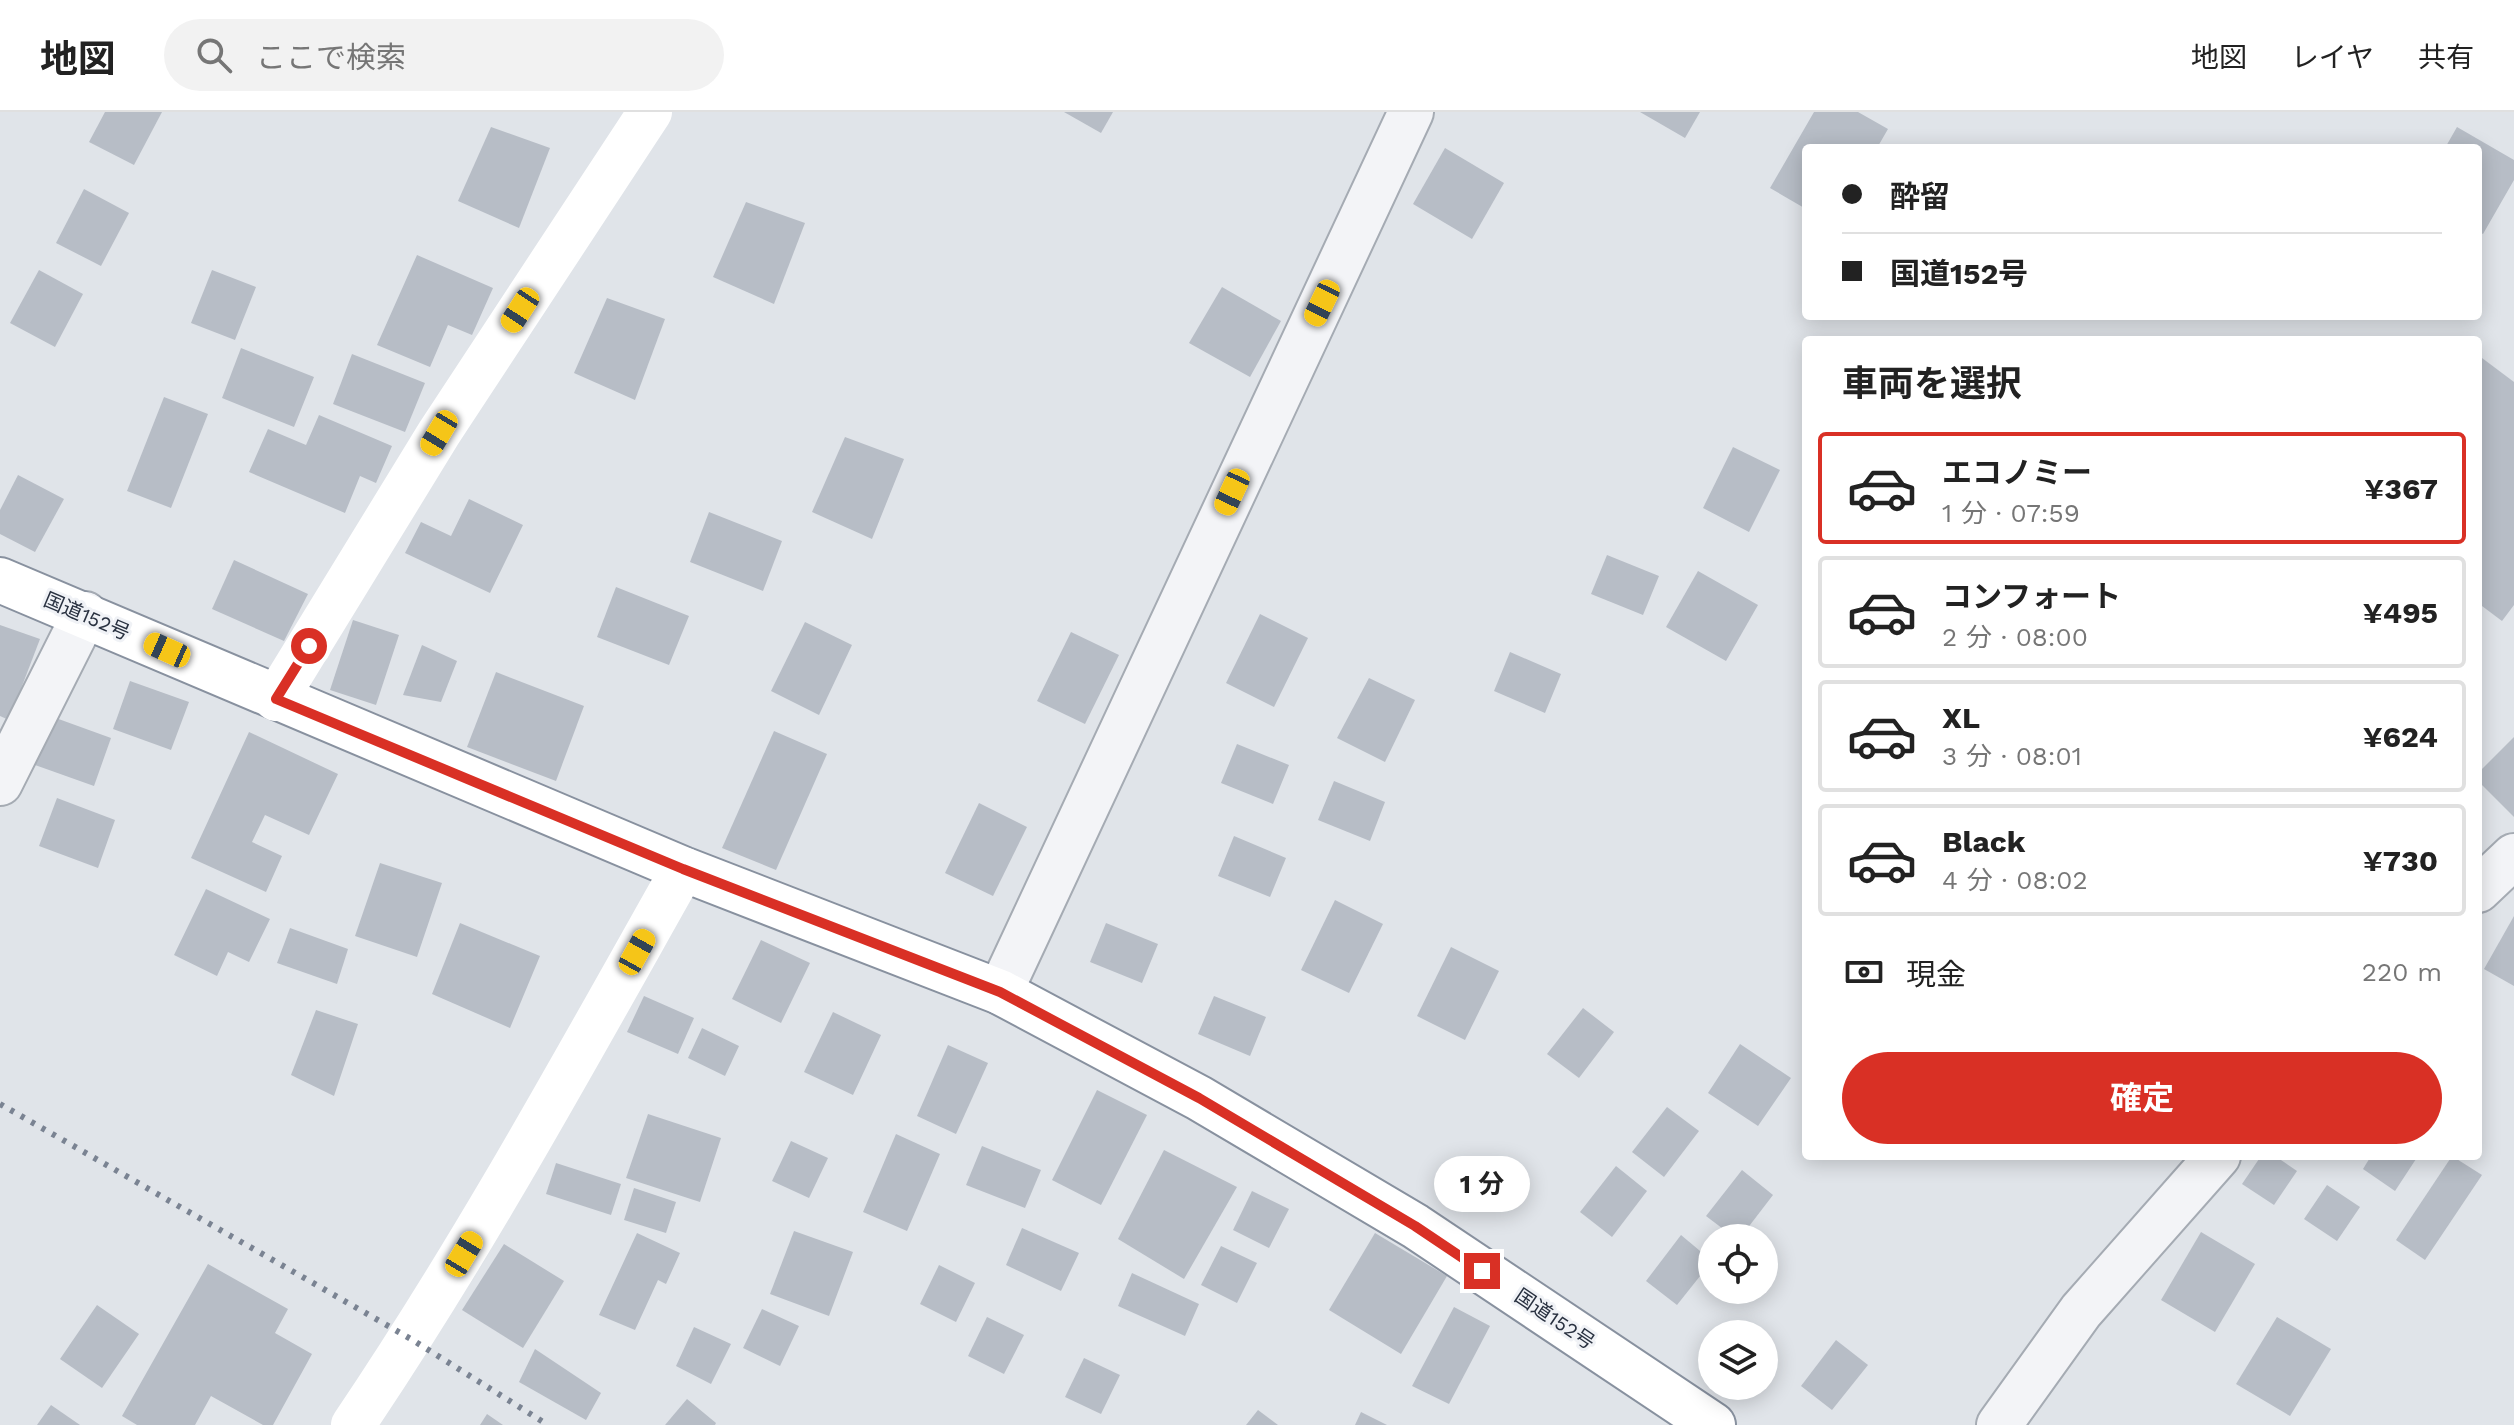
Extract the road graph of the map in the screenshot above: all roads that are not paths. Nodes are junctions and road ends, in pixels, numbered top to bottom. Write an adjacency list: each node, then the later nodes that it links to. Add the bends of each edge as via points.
1 (650, 112): 5 (main road, via 439,433)
2 (1411, 112): 10 (street)
3 (0, 580): 4 (main road, 国道152号)
4 (85, 614): 5 (main road, 国道152号); 6 (street)
5 (276, 699): 8 (main road, 国道152号)
6 (0, 783)
7 (2514, 856): 9 (street)
8 (683, 869): 10 (main road, 国道152号); 12 (main road, via 496,1200)
9 (2482, 886)
10 (1000, 992): 13 (main road, 国道152号, via 1199,1098 1415,1226)
11 (2214, 1160): 14 (street, via 2081,1311)
12 (353, 1425)
13 (1713, 1425)
14 (1999, 1425)

